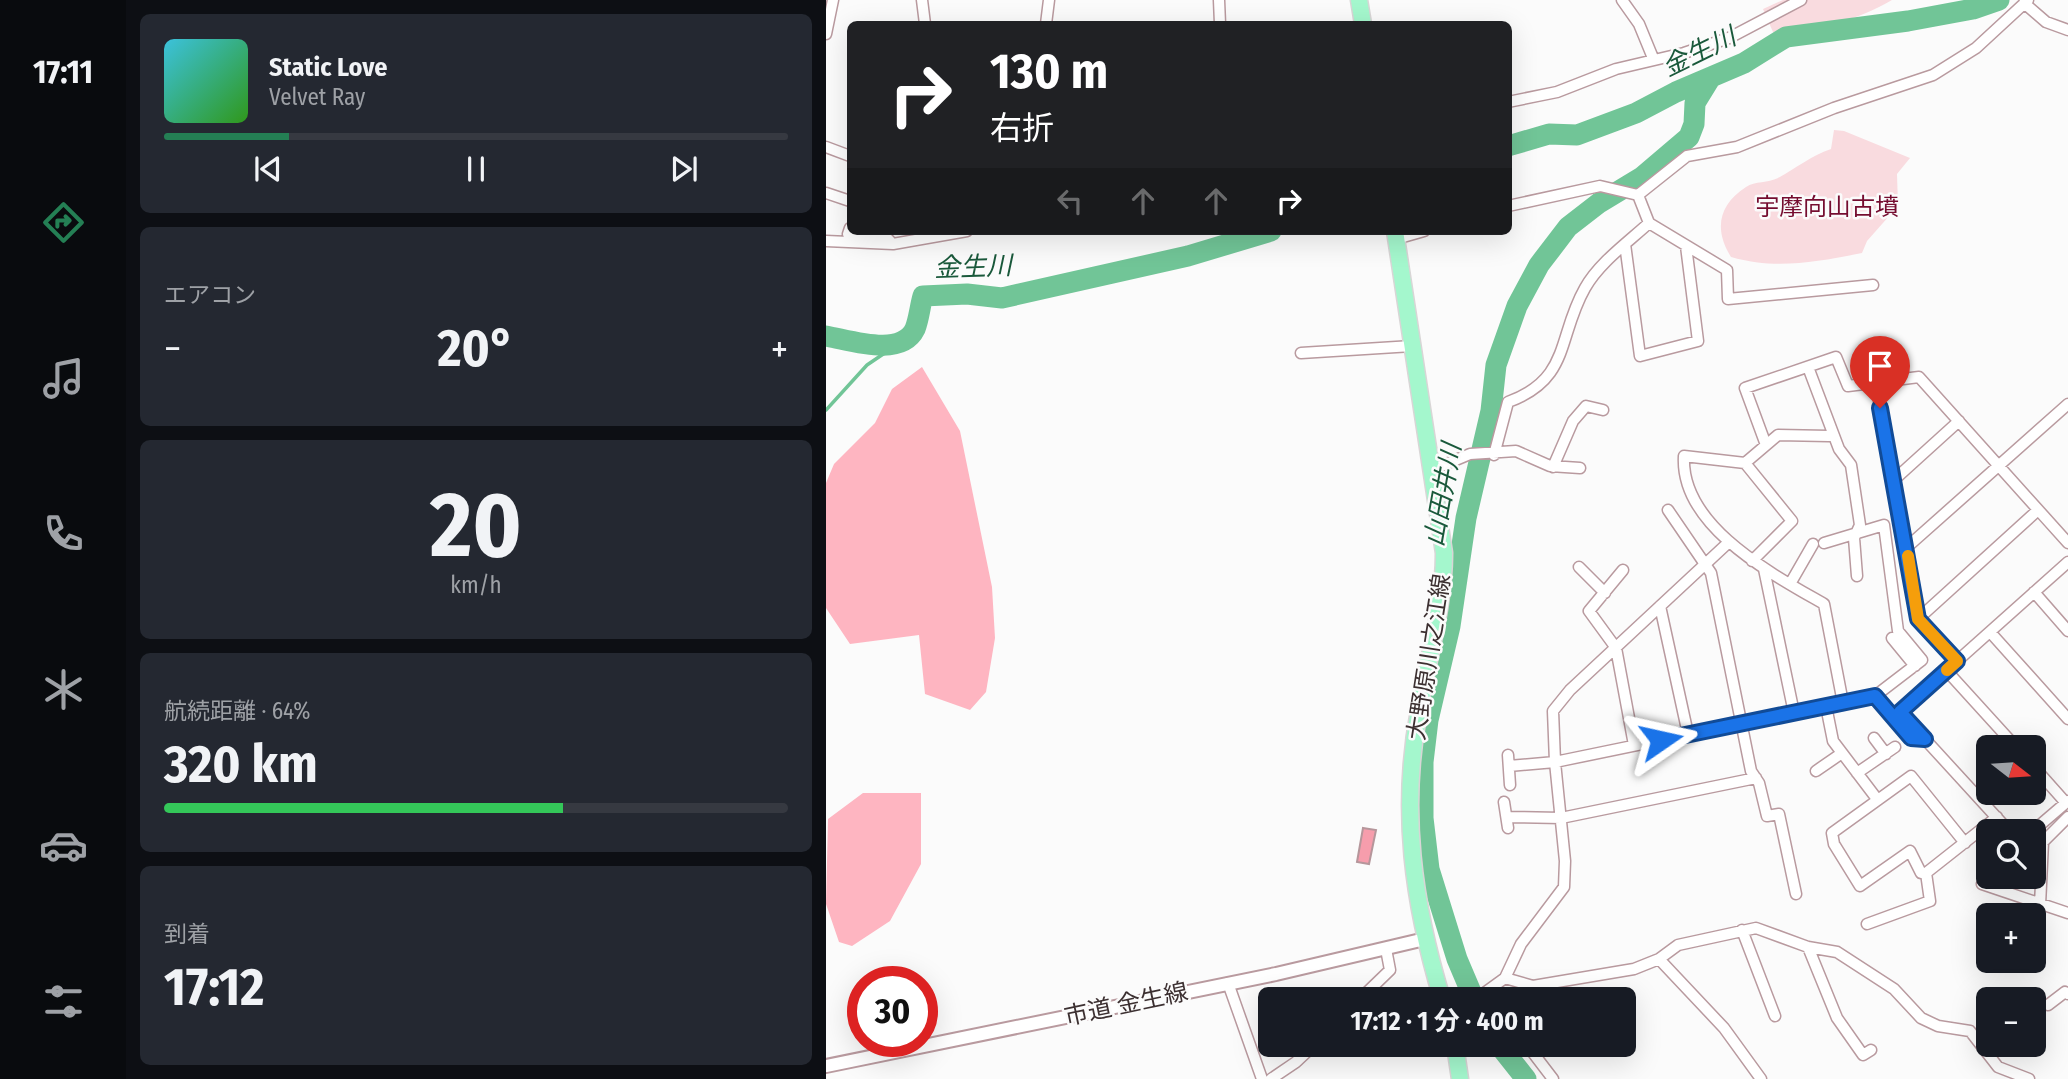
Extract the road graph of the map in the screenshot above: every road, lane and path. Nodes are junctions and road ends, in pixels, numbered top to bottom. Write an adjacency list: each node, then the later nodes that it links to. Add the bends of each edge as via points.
1 (833, 0): 14 (street)
2 (922, 0): 9 (street)
3 (1049, 0): 10 (street)
4 (1219, 0): 11 (street)
5 (1359, 0): 12 (main road)
6 (1622, 0): 15 (street, via 1639,24)
7 (1801, 0): 15 (street, via 1729,38)
8 (2026, 1): 13 (street, via 2046,22); 20 (street, via 1976,48 1933,75 1737,147 1687,156)
9 (925, 21)
10 (1046, 21)
11 (1220, 21)
12 (1362, 21)
13 (2068, 30)
14 (826, 34)
15 (1653, 58): 16 (street, via 1557,92)
16 (1512, 101)
17 (826, 147): 18 (street)
18 (847, 155)
19 (826, 193): 21 (street)
20 (1639, 195): 22 (street, via 1600,186); 23 (street)
21 (847, 200)
22 (1512, 205)
23 (1649, 223): 29 (street); 30 (street)
24 (858, 235): 28 (street, via 887,238)
25 (933, 235): 28 (street)
26 (1395, 235): 32 (main road, 大野原川之江線)
27 (826, 241): 28 (street)
28 (893, 244)
29 (1625, 244): 30 (street, via 1640,356 1698,341); 41 (street, via 1585,288 1551,375 1528,394 1508,402)
30 (1686, 246): 31 (street, via 1727,270 1728,299)
31 (1872, 285)
32 (1412, 345): 33 (street); 46 (main road, 大野原川之江線)
33 (1301, 353)
34 (1808, 367): 35 (street, via 1836,357 1848,386); 40 (street, via 1745,388); 50 (street, via 1839,449 1851,465 1860,525)
35 (1876, 384): 38 (street, via 1919,377); 47 (street)
36 (2068, 404): 43 (street)
37 (1603, 410): 44 (street, via 1586,407 1573,421)
38 (1959, 421): 43 (street); 47 (street)
39 (1829, 436): 40 (street, via 1778,435)
40 (1766, 446): 42 (street)
41 (1494, 455): 44 (street, via 1516,452); 46 (street, via 1470,454)
42 (1745, 463): 51 (street, via 1684,456 1683,475 1695,502); 54 (street, via 1792,521)
43 (1998, 466): 49 (street); 53 (street)
44 (1553, 467): 45 (street)
45 (1580, 468)
46 (1432, 470): 112 (main road, 大野原川之江線, via 1444,574 1412,760 1412,864)
47 (1895, 478): 53 (street)
48 (1668, 510): 56 (street)
49 (2038, 510): 52 (street); 65 (street)
50 (1856, 534): 60 (street); 61 (street, via 1819,544); 71 (street, via 1884,525 1898,631 1923,660)
51 (1729, 542): 54 (street); 56 (street)
52 (2068, 543)
53 (1906, 548): 65 (street)
54 (1752, 561): 58 (street)
55 (2068, 562): 62 (street)
56 (1705, 564): 64 (street); 78 (street, via 1711,573)
57 (1579, 567): 63 (street)
58 (1764, 569): 61 (street); 76 (street)
59 (1623, 570): 63 (street)
60 (1857, 576)
61 (1790, 584): 74 (street, via 1824,604)
62 (2034, 592): 66 (street); 67 (street)
63 (1605, 593): 69 (street, via 1589,611)
64 (1660, 606): 69 (street); 79 (street)
65 (1918, 619): 70 (street)
66 (2068, 631)
67 (1990, 632): 70 (street); 77 (street)
68 (1892, 638): 71 (street)
69 (1616, 648): 83 (street); 87 (street, via 1553,711)
70 (1957, 661): 72 (street)
71 (1915, 666): 73 (street)
72 (1946, 670): 80 (street); 82 (street, via 1900,712)
73 (1875, 696): 74 (street); 82 (street, via 1911,738)
74 (1843, 703): 75 (street)
75 (1826, 706): 76 (street); 85 (street, via 1833,741)
76 (1794, 713): 78 (street)
77 (2068, 719)
78 (1741, 723): 79 (street); 90 (street)
79 (1688, 734): 83 (street)
80 (2004, 735)
81 (1874, 738): 86 (street)
82 (1925, 739): 97 (street)
83 (1634, 745): 87 (street)
84 (1895, 747): 86 (street)
85 (1842, 753): 88 (street); 89 (street)
86 (1886, 754): 89 (street)
87 (1555, 762): 92 (street, via 1508,760); 99 (street)
88 (1816, 771)
89 (1857, 773): 93 (street)
90 (1756, 778): 99 (street); 105 (street, via 1767,816 1779,814)
91 (2046, 780): 94 (street)
92 (1510, 785)
93 (1877, 799): 102 (street, via 1911,776); 103 (street, via 1832,833 1860,886 1910,851 1921,873)
94 (2067, 802): 100 (street)
95 (1504, 803): 96 (street)
96 (1507, 817): 99 (street); 101 (street)
97 (1997, 817): 102 (street)
98 (2068, 817): 107 (street, via 2043,842)
99 (1561, 818): 117 (street, via 1564,887 1521,944)
100 (2046, 820)
101 (1508, 828)
102 (1965, 843): 103 (street)
103 (1926, 873): 110 (street, via 1930,901)
104 (1996, 889): 106 (street)
105 (1796, 894)
106 (2034, 903)
107 (2040, 903)
108 (2046, 907): 109 (street)
109 (2068, 913)
110 (1867, 924)
111 (1742, 930): 113 (street, via 1756,928); 115 (street, via 1678,945); 118 (street)
112 (1425, 939): 114 (street, 市道 金生線); 121 (main road, 大野原川之江線)
113 (1808, 947): 126 (street); 138 (street, via 1837,952 1894,989 1921,1018 1970,1031 1998,1068)
114 (1386, 949): 119 (street, 市道 金生線); 120 (street, via 1390,970)
115 (1659, 959): 117 (street, via 1634,970 1533,986); 137 (street, via 1724,1028)
116 (1772, 977): 118 (street)
117 (1505, 978): 122 (street)
118 (1761, 981): 127 (street)
119 (1227, 983): 132 (street, 市道 金生線); 133 (street)
120 (1372, 987)
121 (1439, 987)
122 (1495, 987)
123 (2068, 994): 125 (street)
124 (1845, 1005): 126 (street)
125 (2048, 1005)
126 (1834, 1009): 128 (street, via 1863,1055)
127 (1775, 1017)
128 (1871, 1050)
129 (1301, 1057): 134 (street)
130 (1457, 1057): 135 (main road)
131 (1536, 1057): 136 (street)
132 (826, 1066)
133 (1262, 1079)
134 (1271, 1079)
135 (1460, 1079)
136 (1553, 1079)
137 (1761, 1079)
138 (2029, 1079)

